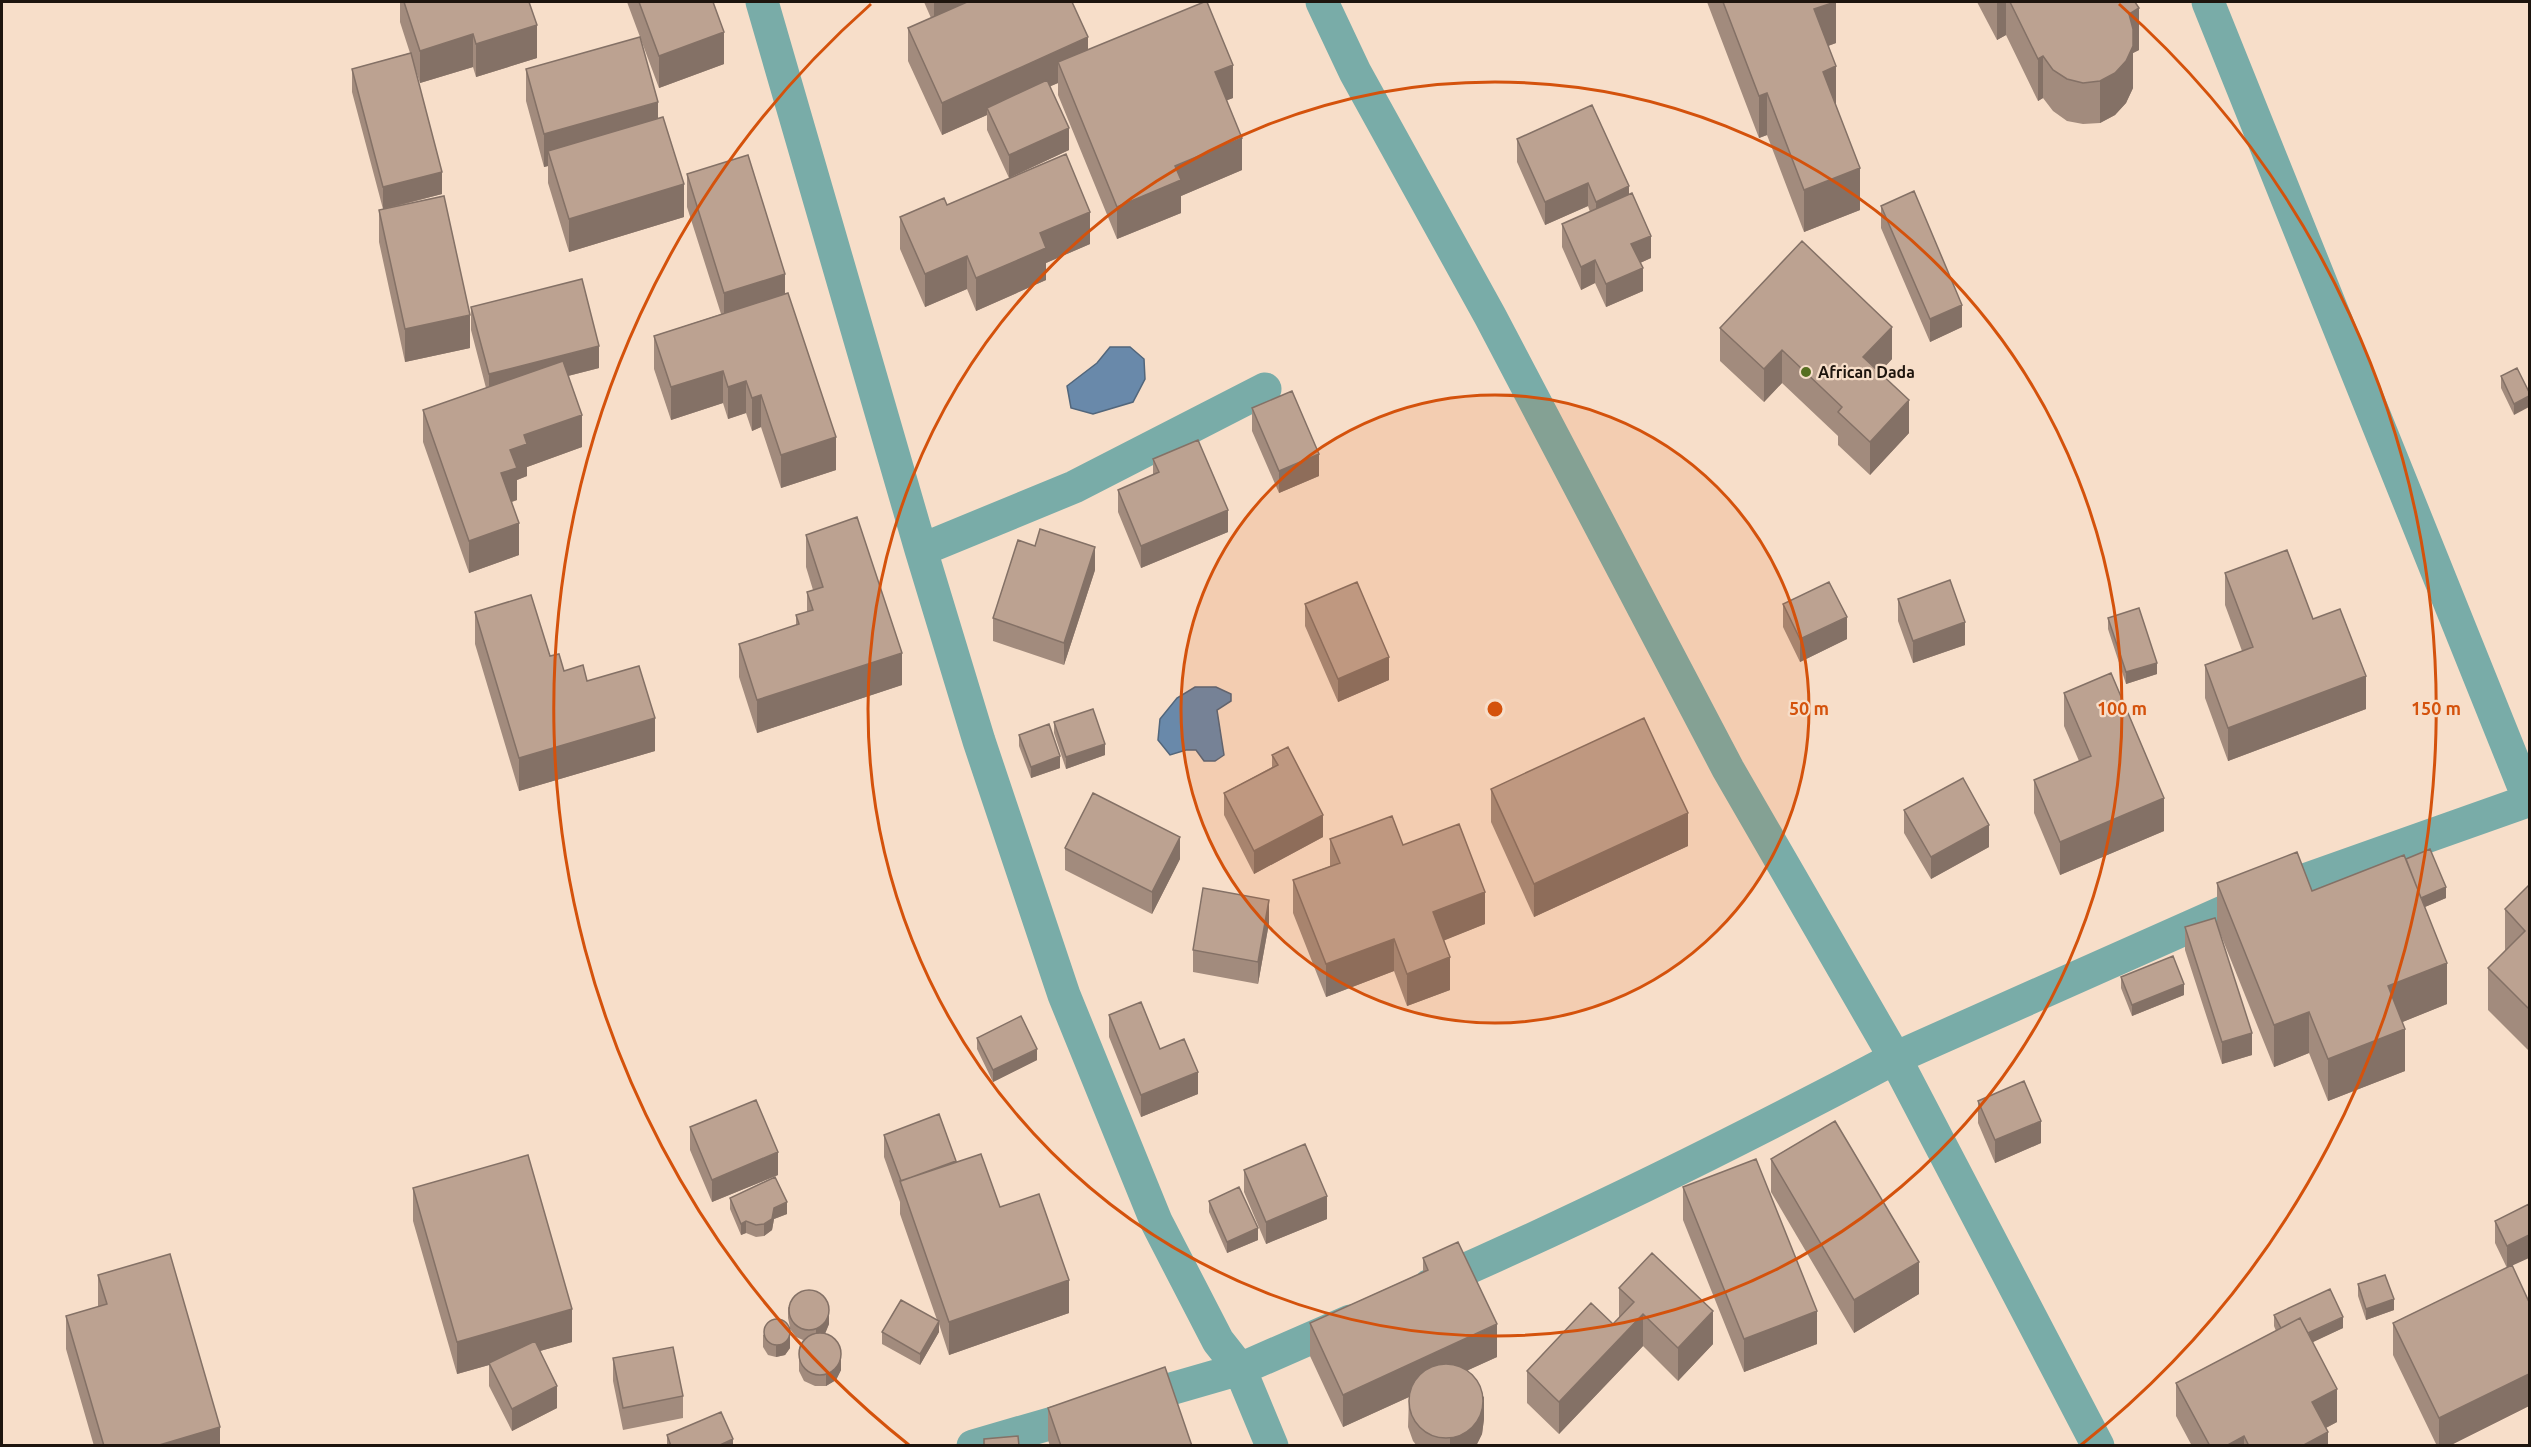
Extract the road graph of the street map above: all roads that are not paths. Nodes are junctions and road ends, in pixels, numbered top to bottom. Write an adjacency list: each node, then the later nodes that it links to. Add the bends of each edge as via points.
1 (762, 2): 5 (street)
2 (1322, 2): 7 (street, via 1355,72 1490,316 1728,769)
3 (2208, 2): 6 (street)
4 (1265, 389): 5 (street, via 1074,488)
5 (921, 550): 8 (street, via 979,741 1064,995 1156,1221 1218,1341)
6 (2529, 800): 7 (street, via 2259,896)
7 (1895, 1058): 8 (street, via 1554,1232); 11 (street)
8 (1240, 1369): 9 (street); 10 (street)
9 (973, 1446)
10 (1272, 1446)
11 (2098, 1446)

